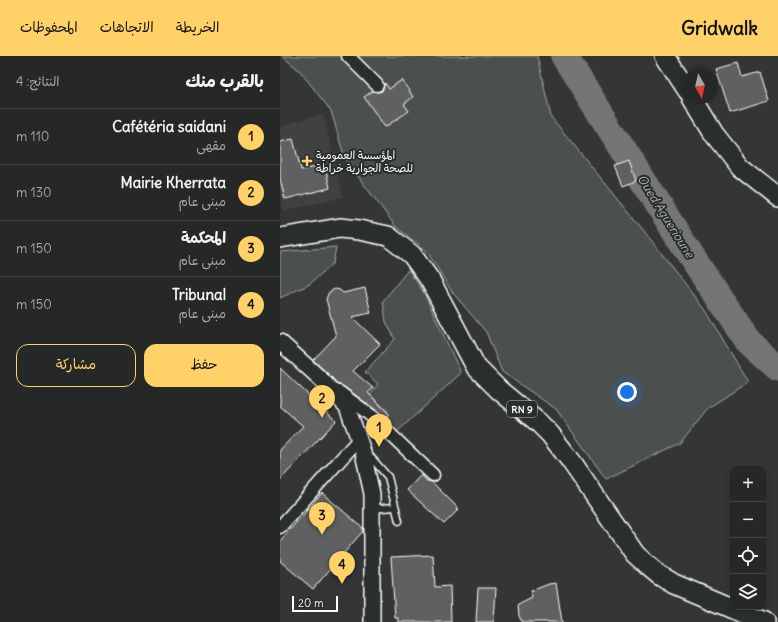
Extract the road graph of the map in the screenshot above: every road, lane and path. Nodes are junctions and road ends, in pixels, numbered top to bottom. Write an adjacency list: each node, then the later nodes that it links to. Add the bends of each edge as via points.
1 (348, 56): 4 (street)
2 (665, 56): 3 (main road)
3 (682, 82)
4 (377, 85)
5 (696, 104): 6 (main road, via 714,134 740,167)
6 (778, 198)
7 (280, 236): 17 (main road, RN 9, via 340,228 359,230 388,236 412,255 430,280 476,367 550,434 635,554 659,575 674,584)
8 (280, 342): 9 (street)
9 (323, 381): 10 (street, via 347,407); 11 (street, via 369,414)
10 (361, 443): 12 (lane, via 388,478); 13 (street, via 372,494); 15 (street)
11 (433, 475)
12 (395, 507): 13 (lane); 14 (lane)
13 (372, 509): 16 (street)
14 (399, 521)
15 (280, 527)
16 (372, 622)
17 (764, 622)

